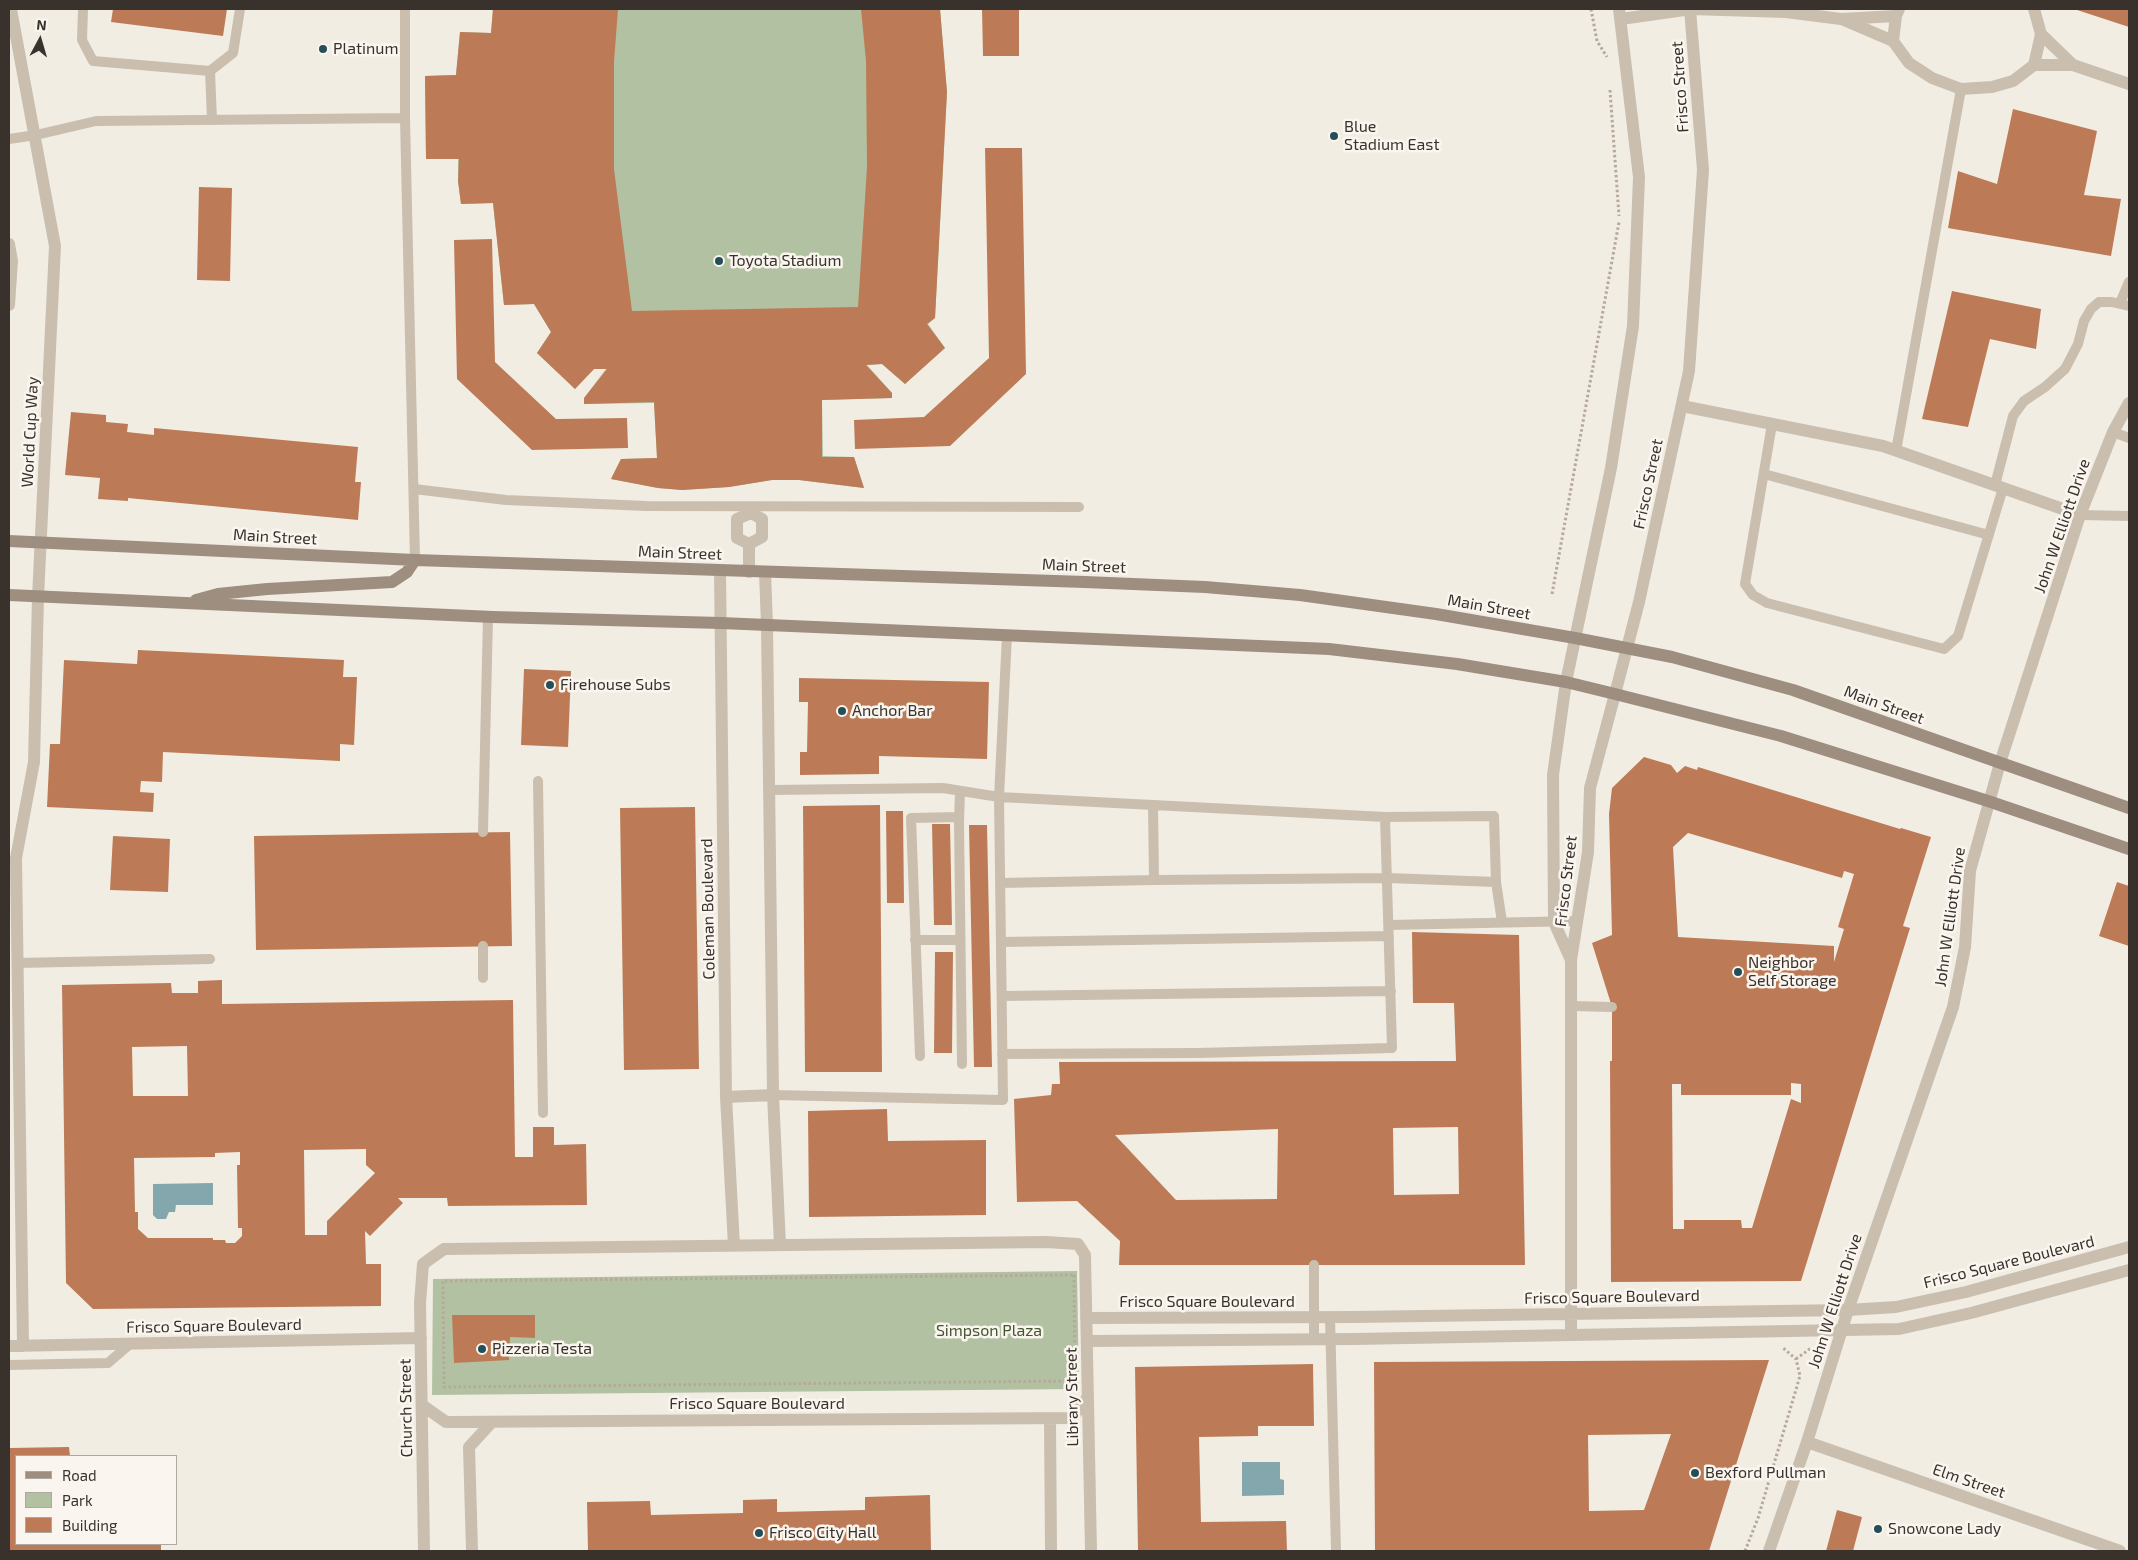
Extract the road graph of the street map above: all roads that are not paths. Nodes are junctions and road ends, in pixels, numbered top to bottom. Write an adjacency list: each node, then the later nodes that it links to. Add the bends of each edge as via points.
1 (10, 9): 19 (street, World Cup Way)
2 (83, 9): 14 (lane, via 82,40 93,61)
3 (240, 9): 14 (lane, via 233,53)
4 (405, 9): 17 (lane)
5 (1690, 9): 8 (street); 9 (street, via 1786,12); 26 (street, Frisco Street, via 1703,170 1690,371)
6 (2034, 9): 10 (street)
7 (1897, 12): 9 (street); 11 (street)
8 (1620, 14): 53 (street, Frisco Street, via 1639,177 1633,326 1611,468)
9 (1841, 19): 11 (street)
10 (2041, 34): 12 (street); 13 (street)
11 (1893, 41): 16 (street, via 1909,63 1932,78)
12 (2034, 64): 13 (street); 16 (street, via 2013,81 1992,87)
13 (2074, 65): 15 (street)
14 (210, 71): 18 (lane)
15 (2129, 84)
16 (1961, 88): 30 (lane)
17 (405, 118): 18 (lane); 33 (lane)
18 (212, 120): 19 (lane, via 87,122)
19 (36, 135): 20 (lane); 40 (street, World Cup Way, via 55,246)
20 (9, 139)
21 (9, 244): 23 (street, via 12,261)
22 (2129, 282): 24 (lane)
23 (9, 305)
24 (2125, 305): 32 (lane, via 2099,302 2091,309 2065,369 2024,401 2012,416)
25 (2129, 403): 28 (street, John W Elliott Drive)
26 (1682, 406): 27 (street); 54 (street, Frisco Street)
27 (1772, 424): 30 (street); 31 (lane)
28 (2113, 432): 29 (lane); 36 (street, John W Elliott Drive)
29 (2129, 438)
30 (1896, 450): 32 (street)
31 (1764, 474): 38 (lane); 38 (lane, via 1745,584 1753,595 1768,603 1944,649 1958,636)
32 (1999, 487): 36 (street); 38 (lane)
33 (414, 489): 35 (lane, via 506,500); 42 (lane)
34 (1079, 507): 35 (lane)
35 (751, 510): 41 (street, via 762,519 762,537); 41 (street, via 737,519 737,538)
36 (2080, 515): 37 (lane); 57 (street, John W Elliott Drive)
37 (2129, 516)
38 (1989, 536)
39 (9, 541): 40 (main road, Main Street)
40 (41, 543): 42 (main road, Main Street); 47 (street, World Cup Way)
41 (749, 544): 44 (street)
42 (415, 560): 43 (main road, Main Street); 48 (main road, via 407,572 392,582 267,589 218,594)
43 (720, 571): 44 (main road, Main Street); 50 (street, Coleman Boulevard)
44 (749, 572): 45 (main road, Main Street)
45 (765, 572): 51 (street); 53 (main road, Main Street, via 1205,587 1300,595)
46 (9, 595): 47 (main road)
47 (38, 597): 48 (main road); 70 (street, World Cup Way, via 34,762)
48 (182, 603): 49 (main road)
49 (488, 617): 50 (main road); 67 (lane)
50 (722, 623): 51 (main road); 96 (street, Coleman Boulevard)
51 (767, 625): 52 (main road); 59 (street)
52 (1007, 635): 55 (main road, via 1328,649 1457,664); 61 (lane)
53 (1575, 638): 54 (main road, Main Street); 55 (street, Frisco Street)
54 (1627, 647): 56 (street, Frisco Street); 57 (main road, Main Street, via 1793,690)
55 (1566, 682): 56 (main road); 77 (street, Frisco Street, via 1553,775)
56 (1615, 694): 62 (main road, via 1781,736); 75 (street, Frisco Street, via 1590,788 1588,852)
57 (2000, 763): 62 (street, John W Elliott Drive); 64 (main road, Main Street)
58 (538, 781): 97 (lane)
59 (769, 790): 60 (lane, via 944,788); 95 (street)
60 (960, 791): 61 (lane); 65 (lane)
61 (1000, 797): 63 (lane); 74 (lane)
62 (1988, 801): 69 (main road); 103 (street, John W Elliott Drive, via 1970,871 1965,947 1953,1007)
63 (1153, 805): 66 (lane); 72 (lane)
64 (2129, 808)
65 (959, 817): 79 (lane, via 912,818); 80 (lane)
66 (1385, 817): 71 (lane); 73 (lane, via 1494,816)
67 (483, 832)
68 (9, 838): 70 (street, World Cup Way)
69 (2129, 849)
70 (16, 858): 85 (street, World Cup Way)
71 (1388, 878): 72 (lane); 73 (lane); 78 (lane)
72 (1154, 880): 74 (lane)
73 (1496, 882): 76 (lane)
74 (1000, 883): 81 (lane)
75 (1578, 921): 77 (lane); 84 (street, Frisco Street)
76 (1502, 922): 77 (lane); 78 (lane)
77 (1554, 922): 84 (street, Frisco Street)
78 (1389, 930): 81 (lane); 87 (lane)
79 (916, 940): 80 (lane); 93 (lane)
80 (960, 940): 94 (lane)
81 (1001, 942): 88 (lane)
82 (483, 946): 86 (lane)
83 (210, 959): 85 (lane)
84 (1571, 960): 89 (street, Frisco Street)
85 (17, 963): 91 (street, World Cup Way)
86 (483, 978)
87 (1391, 991): 88 (lane); 92 (lane, via 1392,1048)
88 (1002, 996): 92 (lane)
89 (1571, 1006): 90 (lane); 104 (street, Frisco Street)
90 (1612, 1006)
91 (13, 1013): 116 (street, World Cup Way)
92 (1002, 1054): 95 (lane, via 1003,1100)
93 (920, 1056)
94 (962, 1064)
95 (773, 1096): 96 (street); 98 (street)
96 (726, 1097): 99 (street, Coleman Boulevard)
97 (543, 1113)
98 (780, 1245): 99 (street); 105 (street, Library Street, via 1078,1244 1085,1255)
99 (734, 1246): 110 (street, Church Street, via 444,1249 423,1264)
100 (2129, 1247): 103 (street, Frisco Square Boulevard, via 1922,1302)
101 (1314, 1265): 106 (lane)
102 (2129, 1270): 108 (street, via 1899,1329)
103 (1848, 1310): 104 (street, Frisco Square Boulevard); 108 (street, John W Elliott Drive)
104 (1571, 1314): 107 (street, Frisco Square Boulevard); 109 (street, Frisco Street)
105 (1086, 1318): 106 (street, Frisco Square Boulevard); 113 (street, Library Street)
106 (1314, 1318): 107 (street, Frisco Square Boulevard); 111 (lane)
107 (1330, 1318): 112 (lane)
108 (1842, 1330): 109 (street); 122 (street, John W Elliott Drive)
109 (1571, 1335): 112 (street)
110 (421, 1338): 114 (street, Frisco Square Boulevard); 119 (street, Church Street)
111 (1314, 1339): 112 (street); 113 (street)
112 (1332, 1340): 127 (lane)
113 (1087, 1341): 118 (street, Library Street)
114 (130, 1344): 116 (street, Frisco Square Boulevard); 117 (lane, via 108,1363)
115 (9, 1346): 116 (street, Frisco Square Boulevard)
116 (23, 1346)
117 (9, 1365)
118 (1088, 1397): 120 (street, Frisco Square Boulevard, via 1072,1418); 126 (street, Library Street)
119 (422, 1405): 121 (street, Frisco Square Boulevard, via 446,1422); 123 (street, Church Street)
120 (1050, 1418): 121 (street, Frisco Square Boulevard); 125 (street, Library Street)
121 (492, 1422): 124 (street, via 469,1447)
122 (1807, 1442): 128 (street, John W Elliott Drive); 129 (street, Elm Street)
123 (424, 1551)
124 (472, 1551)
125 (1051, 1551)
126 (1091, 1551)
127 (1336, 1551)
128 (1769, 1551)
129 (2120, 1551)

